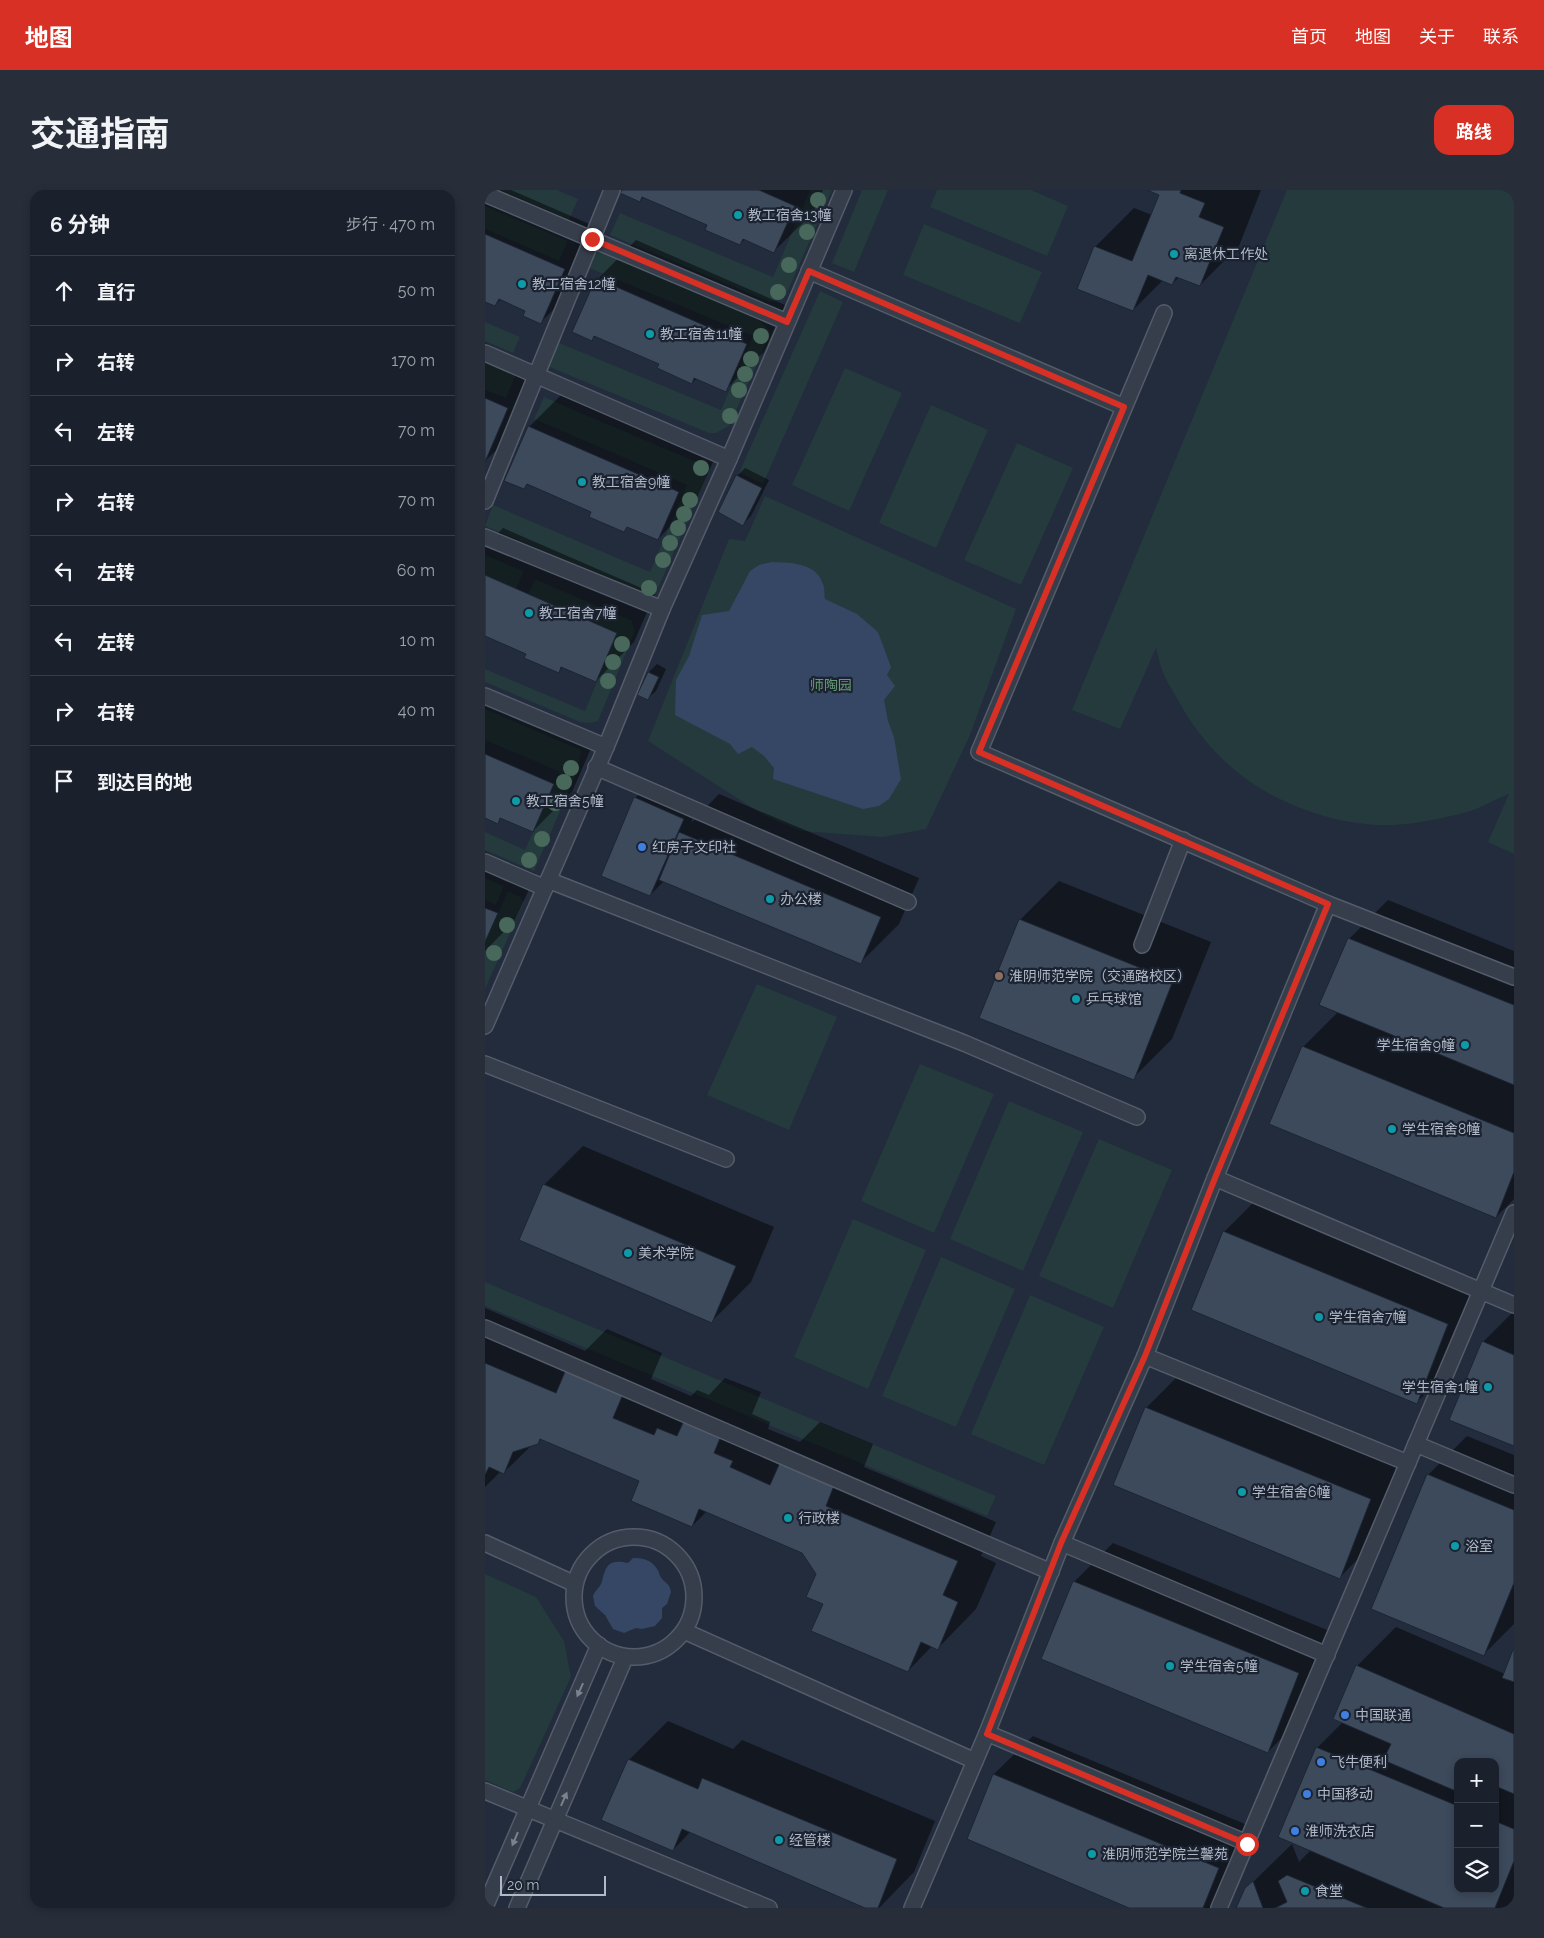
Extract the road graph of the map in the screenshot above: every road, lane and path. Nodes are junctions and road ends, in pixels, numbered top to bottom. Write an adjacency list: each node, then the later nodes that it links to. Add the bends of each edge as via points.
1 (612, 190): 4 (lane)
2 (844, 190): 5 (lane)
3 (485, 194): 4 (lane)
4 (592, 239): 7 (lane); 9 (lane)
5 (809, 271): 7 (lane); 10 (lane)
6 (1164, 313): 10 (lane)
7 (787, 322): 11 (lane)
8 (485, 352): 9 (lane)
9 (536, 374): 11 (lane); 12 (lane)
10 (1124, 407): 18 (lane, via 979,752)
11 (729, 459): 14 (lane)
12 (485, 501)
13 (485, 537): 14 (lane)
14 (662, 609): 16 (lane)
15 (485, 696): 16 (lane)
16 (606, 747): 17 (lane)
17 (597, 767): 20 (lane); 21 (lane)
18 (1183, 840): 22 (lane); 23 (lane)
19 (485, 862): 20 (lane)
20 (547, 884): 25 (lane); 27 (lane, via 859,1001)
21 (908, 902)
22 (1328, 904): 24 (lane); 29 (lane)
23 (1142, 945)
24 (1514, 977)
25 (485, 1026)
26 (485, 1064): 28 (lane)
27 (1137, 1117)
28 (726, 1159)
29 (1215, 1178): 31 (lane); 34 (lane)
30 (1514, 1213): 31 (lane)
31 (1481, 1291): 32 (lane); 35 (lane)
32 (1514, 1305)
33 (485, 1328): 40 (lane)
34 (1145, 1356): 36 (lane); 39 (lane)
35 (1416, 1444): 36 (lane); 37 (lane)
36 (1408, 1463): 44 (lane)
37 (1514, 1485)
38 (485, 1543): 41 (lane)
39 (1061, 1543): 40 (lane); 44 (lane)
40 (1051, 1572): 46 (lane)
41 (575, 1584): 42 (lane, via 583,1566 596,1550 614,1540 634,1537 654,1540 672,1550 685,1563 693,1581 695,1600 691,1619); 43 (lane, via 574,1605 580,1624 592,1641)
42 (683, 1631): 45 (lane, via 666,1648 648,1656); 47 (lane)
43 (599, 1645): 45 (lane); 49 (lane, one-way to 49)
44 (1327, 1655): 51 (lane)
45 (625, 1658): 50 (lane, one-way to 45)
46 (987, 1734): 47 (lane); 51 (lane)
47 (975, 1761): 55 (lane)
48 (485, 1791): 49 (lane)
49 (528, 1809): 50 (lane); 52 (lane, one-way to 52)
50 (554, 1820): 53 (lane); 54 (lane)
51 (1247, 1844): 56 (lane)
52 (485, 1907)
53 (517, 1908)
54 (769, 1908)
55 (912, 1908)
56 (1219, 1908)

